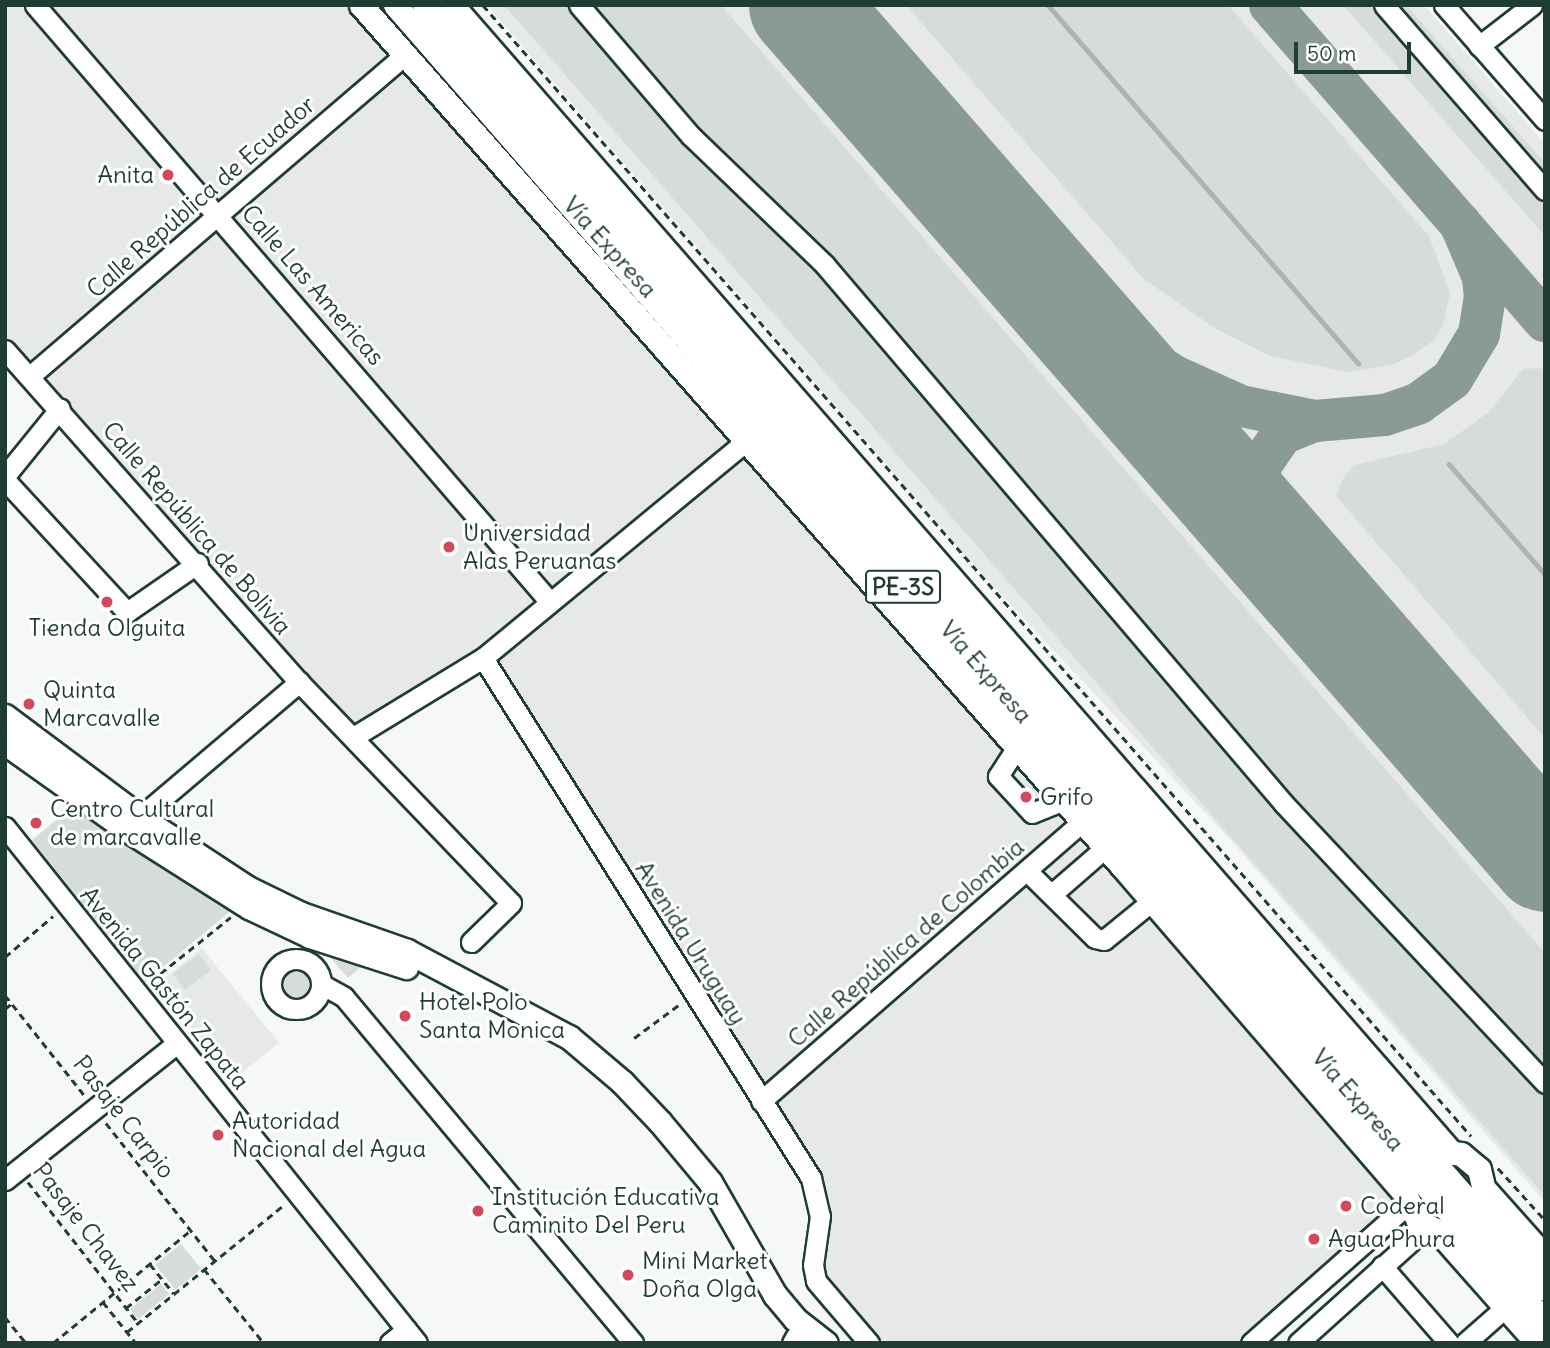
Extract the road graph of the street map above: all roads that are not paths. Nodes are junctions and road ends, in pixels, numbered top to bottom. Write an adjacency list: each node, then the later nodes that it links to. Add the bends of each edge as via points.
1 (35, 5): 14 (street, Calle Las Americas)
2 (361, 5): 11 (main road, Vía Expresa / PE-3S)
3 (395, 5): 23 (main road, Vía Expresa / PE-3S)
4 (424, 5): 23 (main road, Vía Expresa / PE-3S)
5 (452, 5): 25 (main road, Vía Expresa / PE-3S)
6 (579, 5): 41 (street, via 691,136 824,264 1284,804)
7 (1384, 5): 13 (street)
8 (1444, 5): 10 (street)
9 (1532, 5): 10 (street)
10 (1479, 46): 12 (street)
11 (404, 55): 14 (street, Calle República de Ecuador); 18 (main road, Vía Expresa / PE-3S)
12 (1545, 120)
13 (1545, 190)
14 (219, 214): 16 (street, Calle República de Ecuador); 21 (street, Calle Las Americas)
15 (5, 350): 16 (street, Calle República de Bolivia)
16 (30, 376): 17 (street, Calle República de Bolivia)
17 (60, 408): 19 (street); 20 (street, Calle República de Bolivia)
18 (747, 440): 21 (street); 28 (main road, Vía Expresa / PE-3S)
19 (5, 478): 20 (street, via 127,612)
20 (198, 563): 24 (street, Calle República de Bolivia)
21 (549, 601): 22 (street)
22 (483, 658): 27 (street); 42 (street, Avenida Uruguay)
23 (995, 676): 25 (main road); 28 (main road); 36 (main road, Vía Expresa / PE-3S)
24 (299, 682): 27 (street, Calle República de Bolivia); 30 (street)
25 (1057, 696): 32 (main road, Vía Expresa / PE-3S)
26 (8, 728): 30 (main road); 55 (main road, via 126,829 250,907 310,936 382,957 437,980 554,1044 674,1156 708,1205 752,1286)
27 (355, 736): 38 (street, Calle República de Bolivia, via 511,903)
28 (1014, 743): 29 (main road, Vía Expresa / PE-3S); 29 (street, via 998,776 1032,813)
29 (1064, 800): 31 (main road, Vía Expresa / PE-3S)
30 (140, 817): 58 (main road, via 246,887 301,914 407,951 569,1037 640,1101 710,1182 786,1311)
31 (1082, 822): 34 (main road, Vía Expresa / PE-3S); 35 (street, Calle República de Colombia)
32 (1168, 823): 36 (main road); 43 (main road, Vía Expresa / PE-3S)
33 (5, 827): 40 (street, Avenida Gastón Zapata)
34 (1105, 848): 36 (main road, Vía Expresa / PE-3S, via 1121,865); 37 (street)
35 (1027, 871): 37 (street); 42 (street, Calle República de Colombia)
36 (1168, 889): 37 (street, via 1104,940 1095,938); 43 (main road, Vía Expresa / PE-3S); 46 (main road, Vía Expresa / PE-3S)
37 (1052, 894)
38 (471, 942)
39 (321, 984): 57 (street, via 344,998)
40 (177, 1043): 44 (street); 54 (street, Avenida Gastón Zapata)
41 (1545, 1083)
42 (761, 1101): 59 (street, Avenida Uruguay, via 811,1178 818,1198 816,1281)
43 (1430, 1158): 45 (main road, via 1471,1160); 46 (main road); 47 (main road, Vía Expresa / PE-3S)
44 (12, 1175)
45 (1486, 1191): 47 (main road); 49 (main road)
46 (1406, 1199): 48 (main road, Vía Expresa / PE-3S); 60 (street)
47 (1471, 1221): 48 (main road); 51 (main road, Vía Expresa / PE-3S); 53 (main road, Vía Expresa / PE-3S)
48 (1432, 1229): 50 (street); 52 (main road, Vía Expresa / PE-3S)
49 (1545, 1257)
50 (1382, 1266): 61 (street); 62 (street)
51 (1545, 1289)
52 (1506, 1307): 63 (street); 64 (main road, Vía Expresa / PE-3S)
53 (1545, 1322)
54 (411, 1336): 56 (street)
55 (800, 1341)
56 (390, 1343)
57 (633, 1343)
58 (826, 1343)
59 (869, 1343)
60 (1251, 1343)
61 (1298, 1343)
62 (1449, 1343)
63 (1465, 1343)
64 (1537, 1343)

